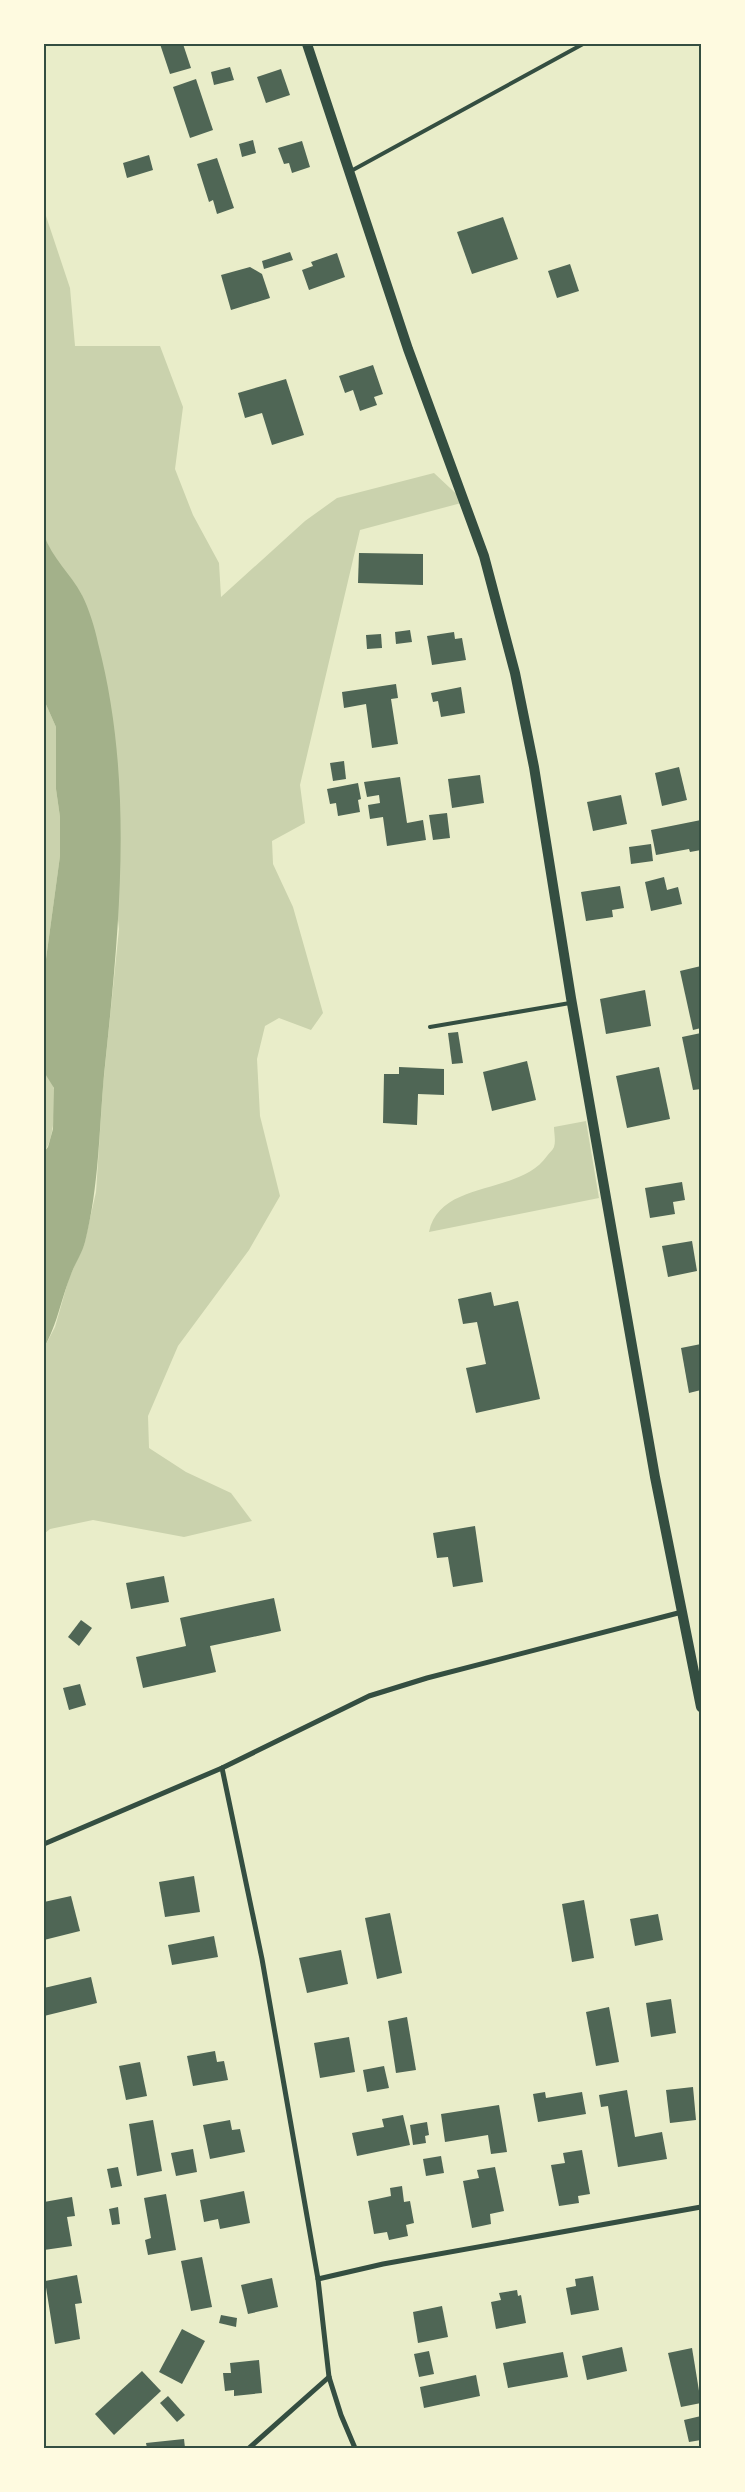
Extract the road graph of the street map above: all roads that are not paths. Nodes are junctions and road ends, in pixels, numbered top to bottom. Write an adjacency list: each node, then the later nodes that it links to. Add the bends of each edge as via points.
1 (308, 44): 3 (main road)
2 (583, 44): 3 (lane)
3 (350, 172): 4 (main road, via 408,349 489,572 515,673 534,767)
4 (573, 1002): 5 (lane); 6 (main road, via 655,1477)
5 (430, 1027)
6 (682, 1612): 7 (main road); 8 (street, via 396,1686)
7 (701, 1707)
8 (222, 1768): 9 (street); 11 (street, via 261,1951)
9 (44, 1844)
10 (701, 2207): 11 (street, via 392,2262)
11 (318, 2279): 12 (street)
12 (329, 2377): 13 (street); 14 (street)
13 (249, 2448)
14 (355, 2448)

